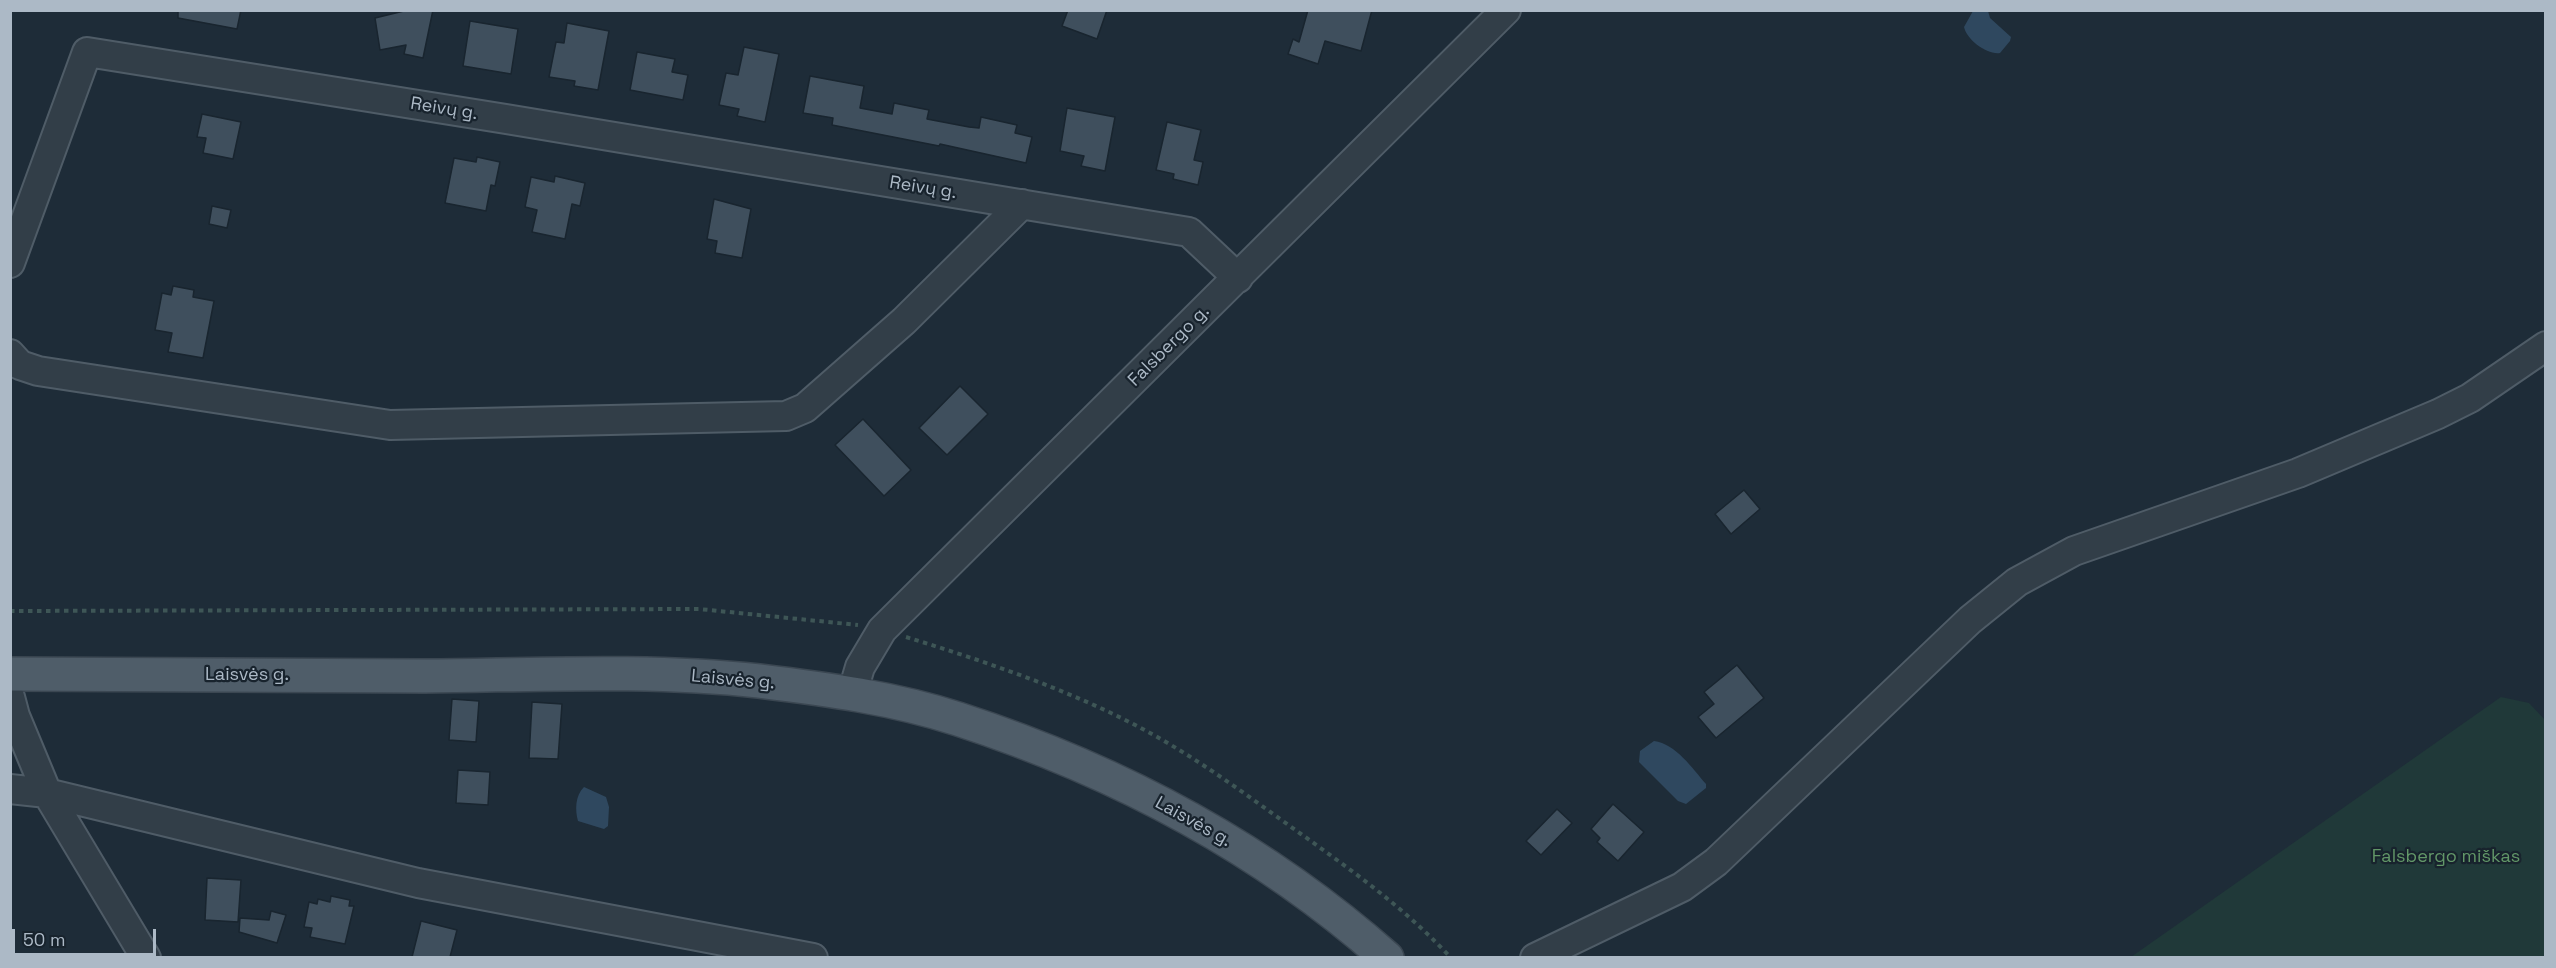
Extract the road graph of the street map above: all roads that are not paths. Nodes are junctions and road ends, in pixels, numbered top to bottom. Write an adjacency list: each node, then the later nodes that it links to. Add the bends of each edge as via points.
1 (1506, 10): 4 (street, Falsbergo g.)
2 (1022, 204): 3 (street, Reivų g., via 87,52); 4 (street, Reivų g., via 1189,232); 6 (street, via 888,335 806,408 786,416 390,425 38,371 20,365)
3 (10, 263)
4 (1238, 278): 8 (street, Falsbergo g., via 882,630 860,667)
5 (2546, 346): 15 (street, via 2470,398 2438,414 2298,473 2073,551 2017,582 1961,628 1716,862 1682,886)
6 (10, 354)
7 (10, 674): 8 (main road, Laisvės g., via 588,672 736,679)
8 (852, 694): 12 (main road, Laisvės g., via 957,719 1130,787 1274,871)
9 (10, 697): 11 (street)
10 (10, 789): 11 (street)
11 (47, 793): 13 (street); 14 (street, via 418,884)
12 (1376, 954)
13 (146, 957)
14 (813, 957)
15 (1535, 957)

